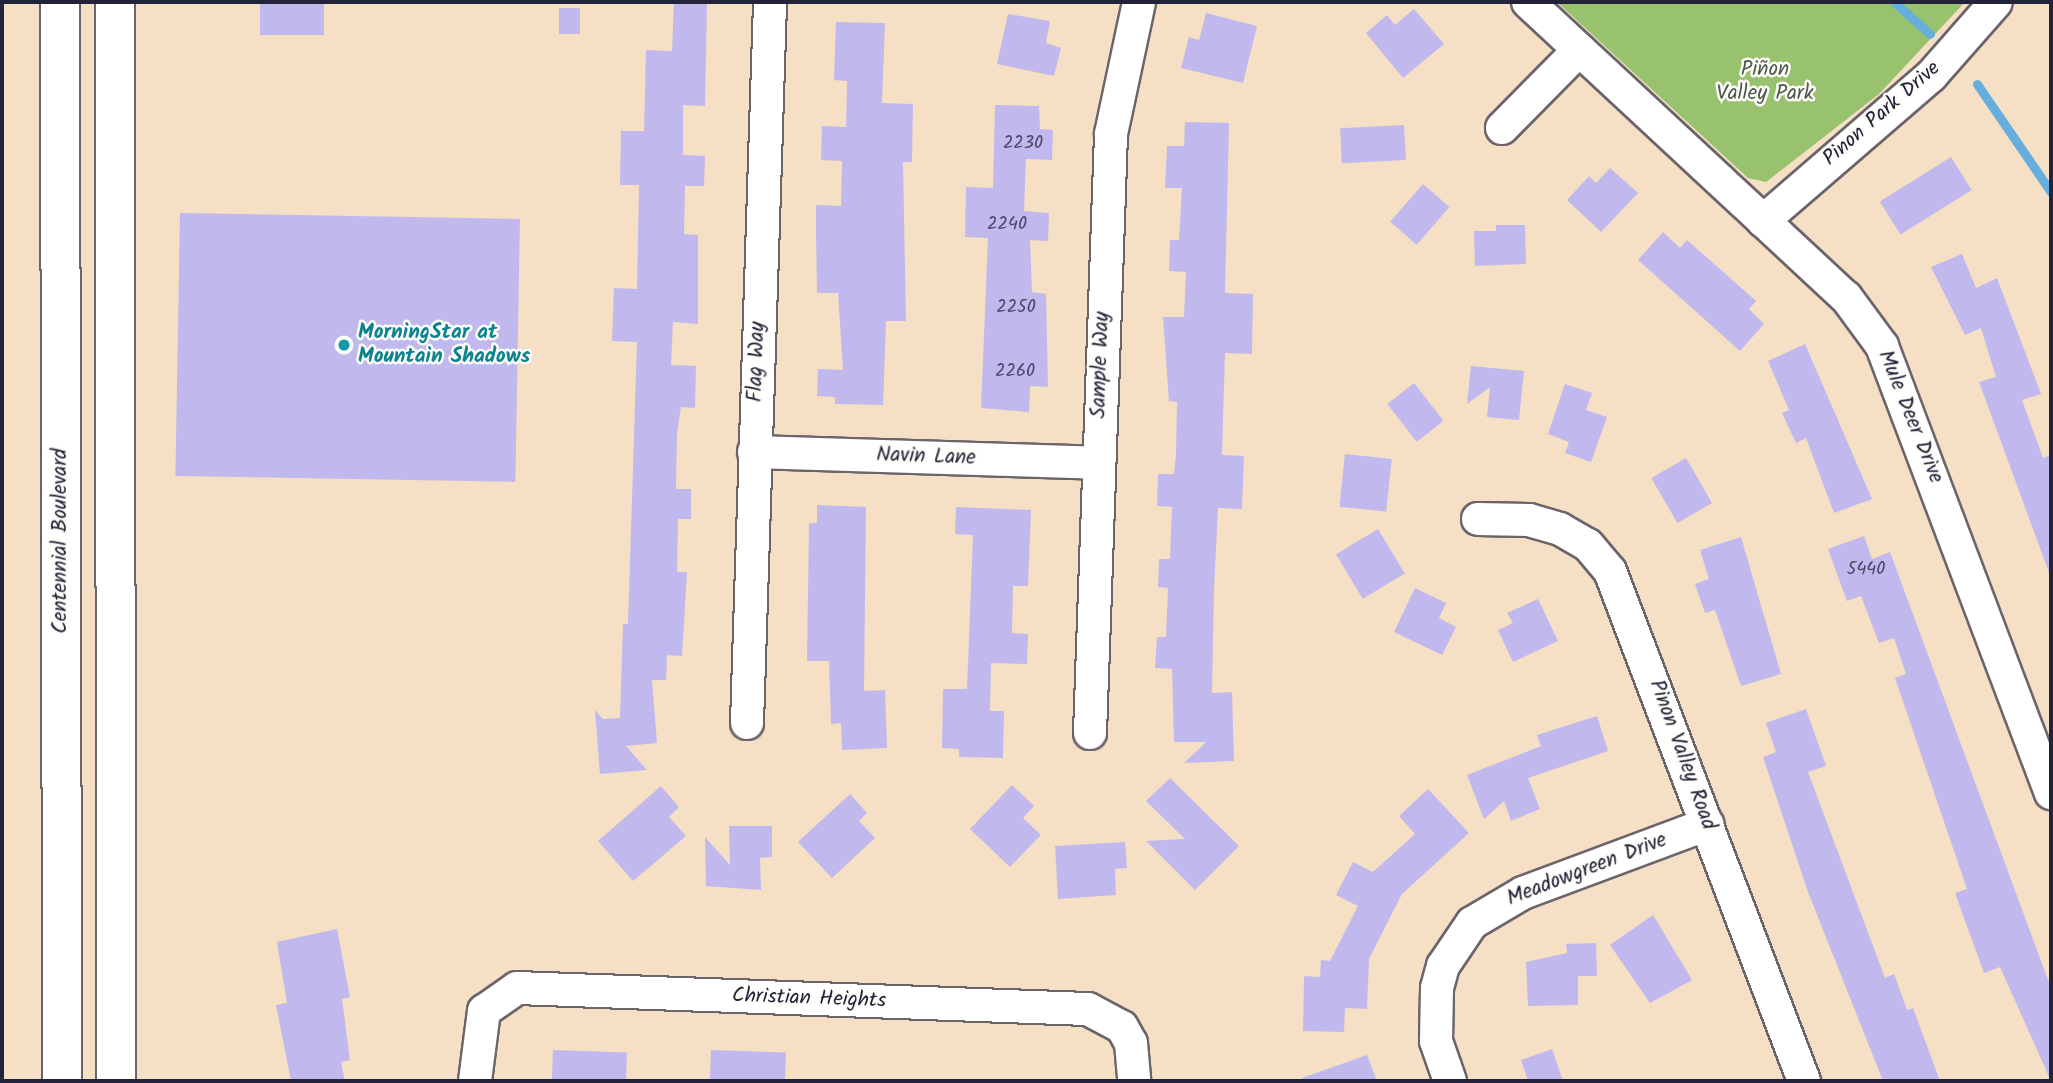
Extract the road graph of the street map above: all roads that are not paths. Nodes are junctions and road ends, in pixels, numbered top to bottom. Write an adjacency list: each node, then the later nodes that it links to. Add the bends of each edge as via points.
1 (60, 2): 17 (main road, Centennial Boulevard)
2 (115, 2): 18 (main road)
3 (770, 2): 10 (street, Flag Way)
4 (1139, 2): 11 (street, Sample Way, via 1111,134)
5 (1528, 2): 7 (street, Mule Deer Drive)
6 (1996, 2): 9 (street, Pinon Park Drive, via 1931,76)
7 (1579, 50): 8 (street); 9 (street, Mule Deer Drive)
8 (1502, 128)
9 (1763, 220): 15 (street, Mule Deer Drive, via 1846,297 1894,370)
10 (754, 452): 11 (street, Navin Lane); 13 (street, Flag Way)
11 (1097, 463): 14 (street, Sample Way)
12 (1478, 519): 16 (street, Pinon Valley Road, via 1529,520 1560,529 1588,545 1610,570)
13 (747, 723)
14 (1090, 733)
15 (2051, 793)
16 (1707, 824): 21 (street, Meadowgreen Drive, via 1523,893 1472,923 1443,966 1437,988 1436,1041); 22 (street, Pinon Valley Road)
17 (62, 1081)
18 (116, 1081)
19 (475, 1081): 20 (street, Christian Heights, via 478,1025 493,999 517,988 1088,1009 1122,1027 1131,1043)
20 (1133, 1081)
21 (1450, 1081)
22 (1804, 1081)

